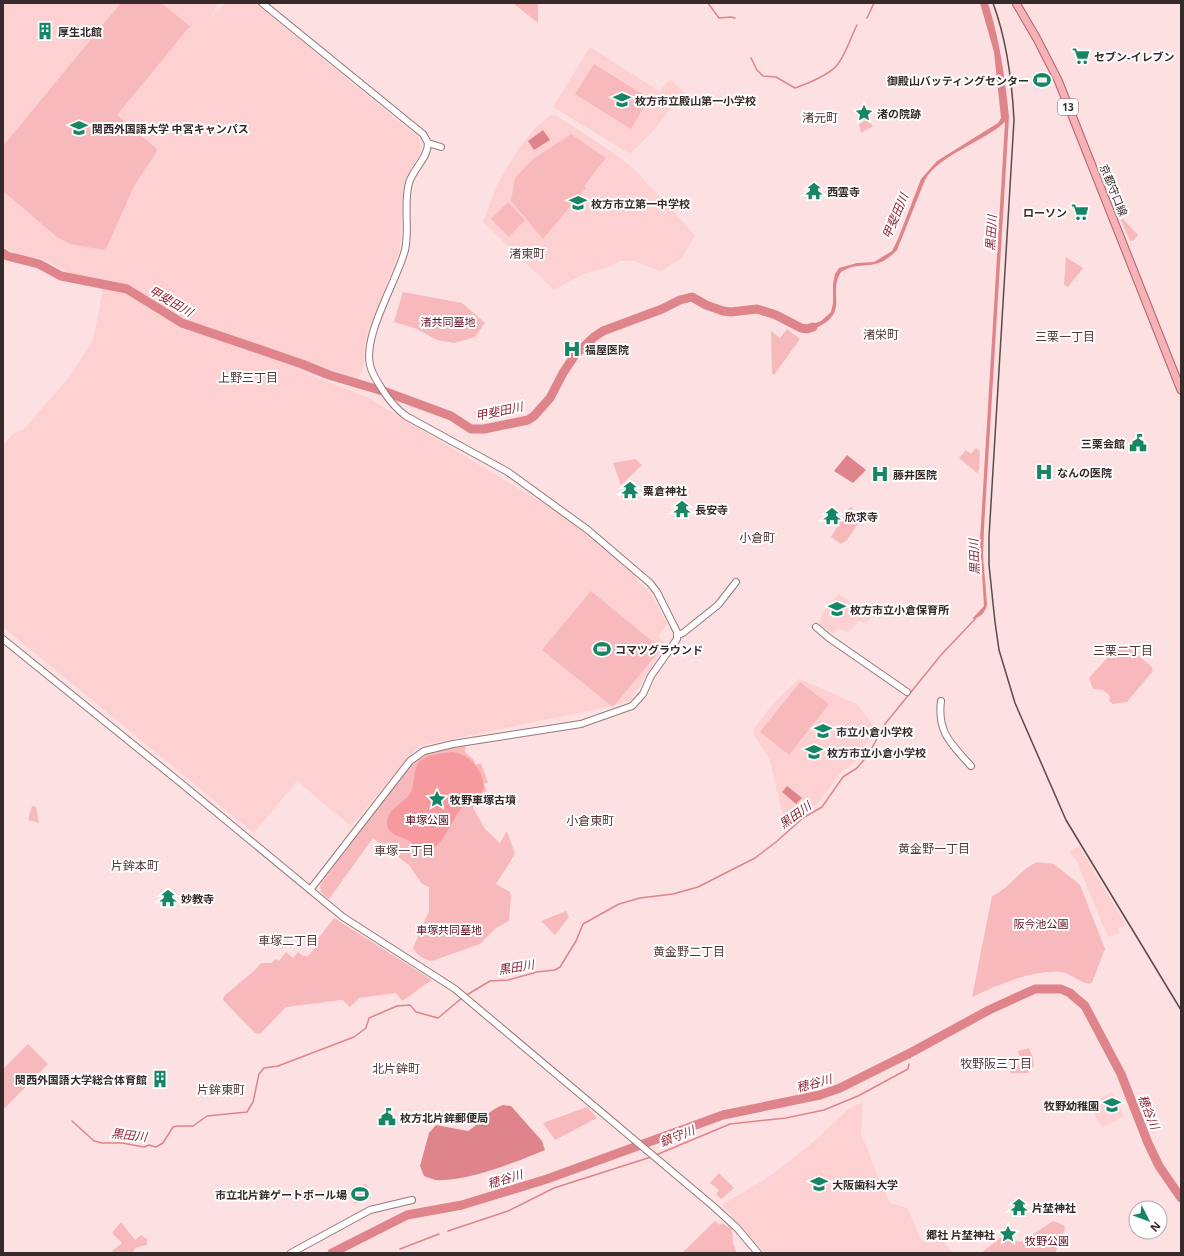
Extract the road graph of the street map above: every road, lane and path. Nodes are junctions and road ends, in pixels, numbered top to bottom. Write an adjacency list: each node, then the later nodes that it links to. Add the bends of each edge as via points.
1 (262, 3): 3 (street, via 423,134)
2 (1016, 3): 5 (main road, 京都守口線 / 13, via 1058,80)
3 (428, 143): 4 (street); 8 (street, via 428,149 415,168 409,186 408,233 403,256 371,340 369,357 374,375 393,406 406,416 508,472 570,516 643,576 657,592)
4 (441, 147)
5 (1181, 390)
6 (736, 582): 8 (street, via 718,605)
7 (816, 627): 10 (street)
8 (678, 635): 13 (street, via 651,676 643,694 632,706 581,724 424,751 410,761)
9 (3, 639): 13 (street)
10 (908, 692)
11 (941, 701): 12 (street, via 939,717 944,732)
12 (971, 766)
13 (310, 890): 16 (street, via 344,917 464,996 713,1206 737,1228)
14 (412, 1200): 15 (street, via 370,1210)
15 (290, 1253)
16 (758, 1253)

